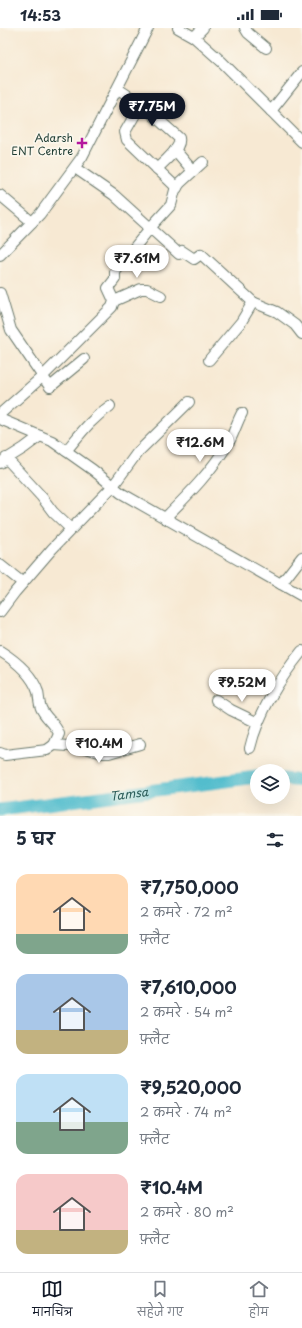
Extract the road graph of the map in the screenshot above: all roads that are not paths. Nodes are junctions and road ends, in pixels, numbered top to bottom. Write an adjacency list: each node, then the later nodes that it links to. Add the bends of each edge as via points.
1 (148, 28): 8 (street)
2 (178, 28): 5 (street)
3 (203, 28): 5 (street)
4 (245, 28): 6 (street)
5 (194, 37): 10 (street)
6 (266, 48)
7 (302, 72): 10 (street)
8 (118, 89): 9 (street); 14 (street)
9 (141, 104): 12 (street, via 179,138 180,144); 15 (street, via 125,136)
10 (271, 111): 11 (street)
11 (302, 142)
12 (175, 150): 15 (street); 16 (street)
13 (203, 162): 16 (street)
14 (75, 168): 19 (street); 20 (street, via 114,195)
15 (157, 169): 17 (street)
16 (193, 171): 17 (street)
17 (177, 188): 20 (street, via 171,205)
18 (0, 195): 19 (street)
19 (32, 222): 21 (street)
20 (150, 228): 24 (street, via 115,272 115,279 108,288); 25 (street, via 179,254 182,251 194,259 201,254)
21 (0, 255)
22 (0, 293): 29 (street, via 11,330)
23 (161, 296): 24 (street, via 141,289)
24 (114, 301): 29 (street, via 112,307)
25 (253, 302): 26 (street, via 277,312 295,325); 28 (street, via 241,322)
26 (302, 334)
27 (84, 358): 29 (street, via 50,387)
28 (209, 360)
29 (42, 377): 33 (street)
30 (189, 402): 38 (street, via 137,453)
31 (110, 406): 36 (street, via 96,415)
32 (242, 413): 39 (street, via 232,437 201,481)
33 (0, 414)
34 (0, 419): 35 (street)
35 (40, 436): 36 (street); 37 (street)
36 (66, 452): 38 (street)
37 (3, 460): 40 (street)
38 (113, 486): 39 (street); 40 (street)
39 (165, 518): 44 (street)
40 (71, 529): 43 (street)
41 (302, 557): 44 (street)
42 (0, 565): 43 (street)
43 (23, 583): 46 (street)
44 (281, 584): 45 (street)
45 (302, 596)
46 (0, 612)
47 (0, 651): 52 (street, via 15,660 34,684 42,709 58,732)
48 (302, 651): 50 (street)
49 (216, 700): 50 (street)
50 (258, 723): 53 (street)
51 (140, 744): 52 (street, via 109,753 83,747)
52 (54, 745): 54 (street, via 47,750)
53 (250, 748)
54 (0, 754)

